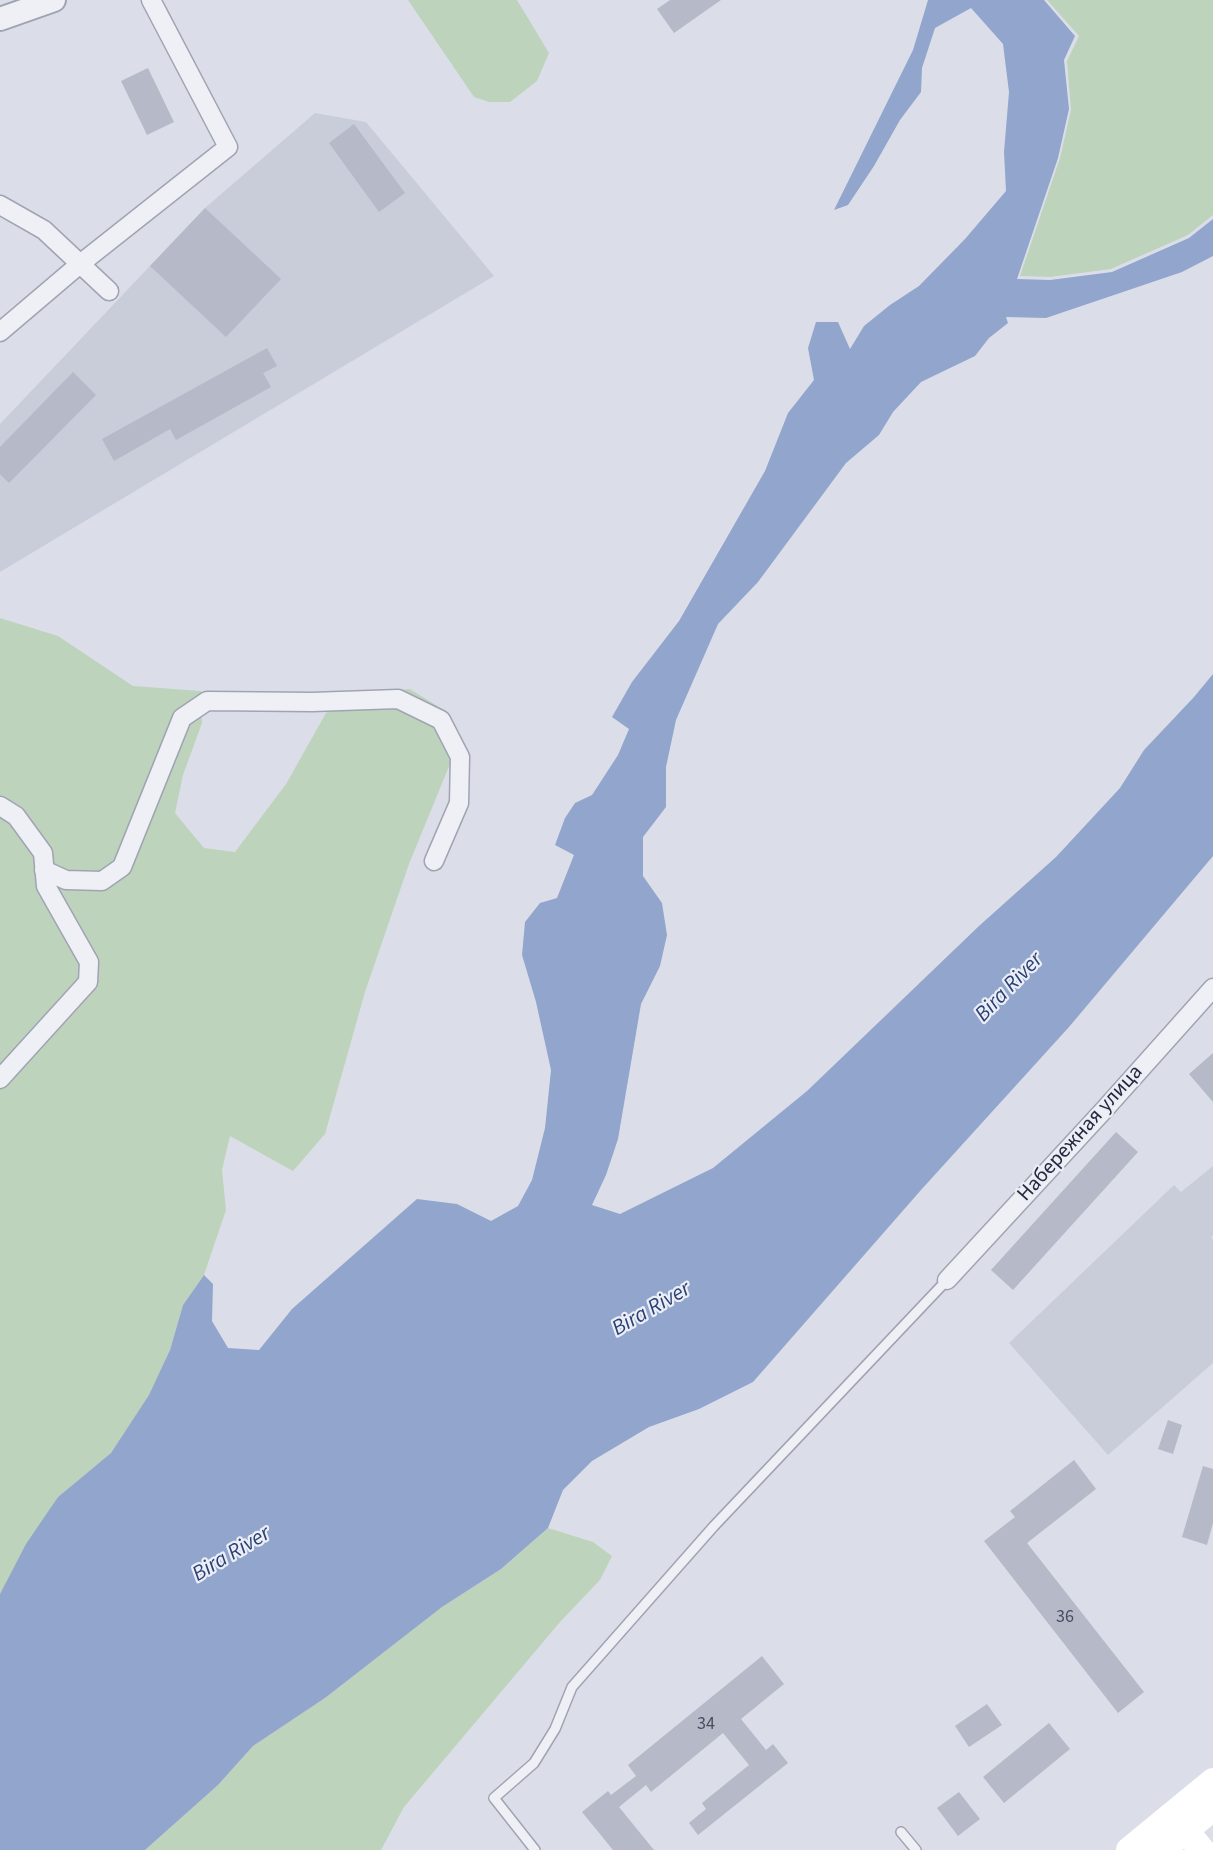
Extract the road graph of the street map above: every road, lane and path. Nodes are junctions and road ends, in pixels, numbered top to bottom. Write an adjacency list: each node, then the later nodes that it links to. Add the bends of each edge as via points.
1 (151, 0): 5 (street, via 228,147)
2 (45, 1): 3 (street)
3 (0, 18)
4 (0, 205): 5 (street, via 44,230)
5 (81, 264): 6 (street); 7 (street)
6 (109, 291)
7 (0, 332)
8 (0, 806): 10 (street, via 16,816 43,853)
9 (434, 861): 10 (street, via 459,803 460,757 441,720 398,699 207,701 182,718 122,867 102,881 66,880)
10 (45, 870): 12 (street, via 46,886 89,962 88,982)
11 (1213, 988): 13 (street, Набережная улица)
12 (0, 1079)
13 (947, 1280): 18 (lane, via 714,1526 572,1687 555,1729 534,1763 494,1798)
14 (1213, 1781): 17 (main road)
15 (1213, 1808): 17 (main road)
16 (901, 1832): 19 (lane)
17 (1187, 1832): 20 (main road); 21 (main road)
18 (536, 1850)
19 (916, 1850)
20 (1129, 1850)
21 (1162, 1850)

